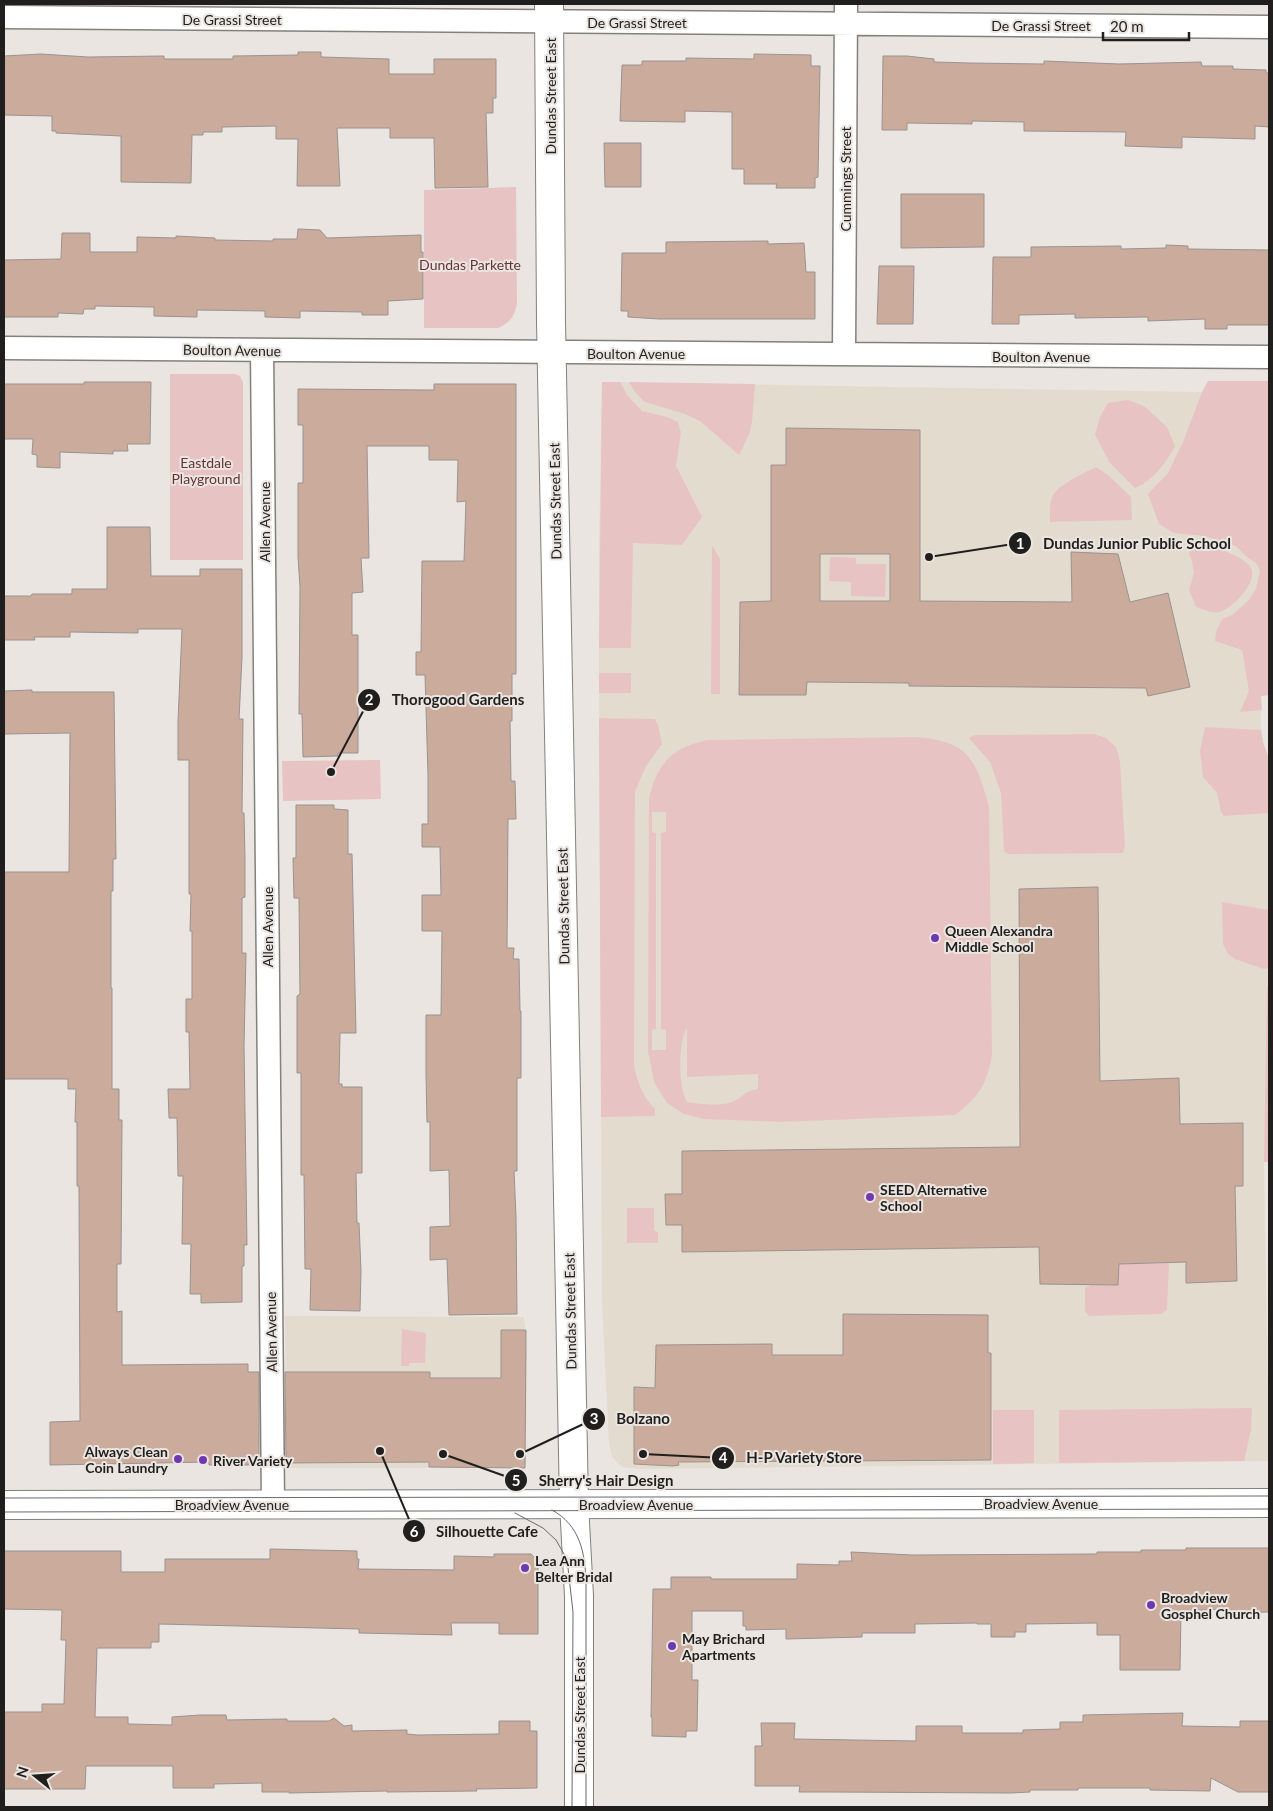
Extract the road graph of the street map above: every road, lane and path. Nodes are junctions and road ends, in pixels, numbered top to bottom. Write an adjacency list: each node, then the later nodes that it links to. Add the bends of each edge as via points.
1 (550, 12): 2 (street, De Grassi Street); 3 (street, De Grassi Street); 7 (street, Dundas Street East)
2 (846, 14): 4 (street, De Grassi Street); 8 (street, Cummings Street)
3 (4, 17)
4 (1269, 26)
5 (4, 348): 6 (street, Boulton Avenue)
6 (262, 350): 7 (street, Boulton Avenue); 12 (street, Allen Avenue)
7 (552, 353): 8 (street, Boulton Avenue); 13 (street, Dundas Street East)
8 (844, 354): 9 (street, Boulton Avenue)
9 (1269, 357)
10 (1269, 1503): 13 (street, Broadview Avenue)
11 (4, 1504): 12 (street, Broadview Avenue)
12 (273, 1504): 13 (street, Broadview Avenue)
13 (574, 1504): 14 (street, Dundas Street East, via 579,1596)
14 (579, 1807)

